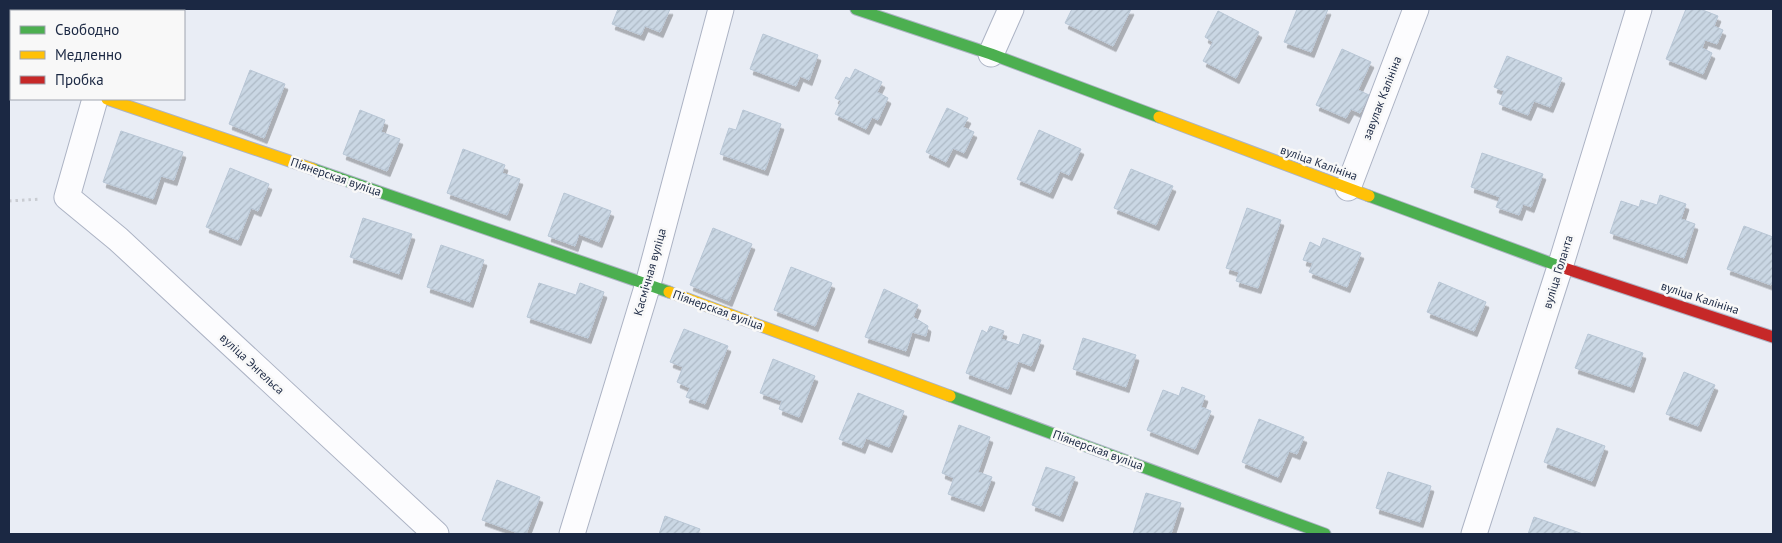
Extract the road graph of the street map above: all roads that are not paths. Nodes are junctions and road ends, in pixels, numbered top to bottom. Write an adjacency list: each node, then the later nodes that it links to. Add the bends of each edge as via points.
1 (721, 9): 11 (street, Касмічная вуліца)
2 (856, 9): 6 (street, вуліца Калініна)
3 (1011, 9): 6 (street)
4 (1416, 9): 9 (street, завулак Калініна)
5 (1639, 9): 10 (street, вуліца Голанта)
6 (990, 54): 9 (street, вуліца Калініна)
7 (95, 100): 13 (street, вуліца Энгельса, via 67,197 118,239)
8 (110, 100): 11 (street, Піянерская вуліца)
9 (1348, 188): 10 (street, вуліца Калініна)
10 (1560, 267): 12 (street, вуліца Калініна); 16 (street, вуліца Голанта)
11 (648, 284): 14 (street, Касмічная вуліца); 15 (street, Піянерская вуліца)
12 (1773, 337)
13 (436, 534)
14 (572, 534)
15 (1325, 534)
16 (1474, 534)

